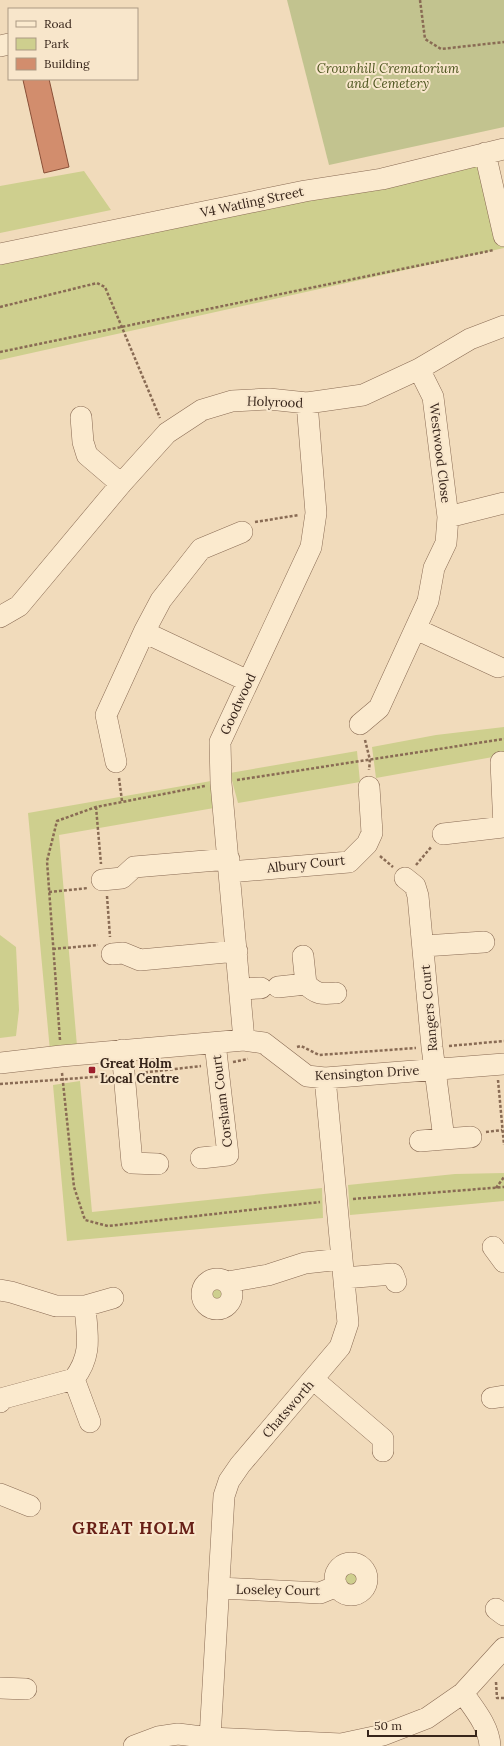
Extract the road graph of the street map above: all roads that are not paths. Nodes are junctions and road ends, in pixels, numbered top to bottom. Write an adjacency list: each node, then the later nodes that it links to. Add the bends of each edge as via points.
1 (494, 151): 2 (street); 4 (street, V4 Watling Street, via 382,179 305,191)
2 (501, 200): 3 (street)
3 (500, 242)
4 (0, 254)
5 (504, 326): 6 (street, Holyrood, via 470,339)
6 (419, 369): 7 (street, Holyrood, via 363,395); 11 (street, Westwood Close, via 433,397)
7 (307, 403): 9 (street, Holyrood, via 269,399 232,401 202,410 166,433); 17 (street, Goodwood, via 316,513 311,547)
8 (81, 417): 9 (street, via 87,455)
9 (121, 484): 13 (street, Holyrood, via 19,606)
10 (504, 503): 11 (street, Westwood Close)
11 (448, 517): 14 (street, Westwood Close, via 446,543 434,568 428,600)
12 (242, 532): 15 (street, via 201,549 161,600)
13 (0, 617)
14 (416, 629): 16 (street); 18 (street, Westwood Close, via 379,708)
15 (144, 632): 17 (street); 19 (street, via 106,716)
16 (498, 667)
17 (248, 682): 24 (street, Goodwood, via 220,742)
18 (360, 724)
19 (116, 762)
20 (501, 762): 22 (street)
21 (369, 787): 24 (street, Albury Court, via 372,833 367,844 349,862)
22 (504, 827): 23 (street)
23 (443, 834)
24 (229, 865): 26 (street, Albury Court, via 134,867 122,878); 29 (street, Goodwood)
25 (405, 878): 28 (street, Rangers Court, via 415,886 418,896)
26 (96, 884)
27 (484, 942): 28 (street, Rangers Court)
28 (424, 946): 40 (street, Rangers Court)
29 (237, 951): 30 (street, via 140,960 123,953); 33 (street, Goodwood)
30 (112, 955)
31 (303, 956): 32 (street)
32 (306, 984): 33 (street); 34 (street, via 319,994)
33 (240, 989): 35 (street, Goodwood)
34 (336, 993)
35 (244, 1040): 36 (street, Kensington Drive); 41 (street, Kensington Drive, via 264,1043 307,1076)
36 (215, 1043): 37 (street, Kensington Drive); 45 (street, Corsham Court, via 228,1155)
37 (122, 1050): 38 (street, Kensington Drive); 46 (street, via 132,1163)
38 (0, 1063)
39 (500, 1064): 40 (street, Kensington Drive)
40 (435, 1069): 41 (street, Kensington Drive); 43 (street, Kensington Drive)
41 (325, 1078): 47 (street, Chatsworth)
42 (471, 1137): 43 (street)
43 (444, 1139): 44 (street)
44 (420, 1141)
45 (200, 1158)
46 (158, 1164)
47 (343, 1268): 48 (street); 49 (street, via 306,1263 268,1275); 54 (street, Chatsworth, via 348,1323 340,1347)
48 (396, 1273)
49 (227, 1282)
50 (0, 1290): 52 (street, via 56,1306)
51 (113, 1298): 52 (street)
52 (85, 1306): 53 (street, via 88,1350 82,1368)
53 (74, 1379): 55 (street, via 4,1398); 56 (street)
54 (314, 1380): 57 (street); 61 (street, Chatsworth, via 229,1480 224,1496)
55 (0, 1402)
56 (90, 1422)
57 (387, 1440)
58 (0, 1494): 59 (street)
59 (30, 1506)
60 (337, 1586): 61 (street, Loseley Court, via 320,1593)
61 (219, 1588): 66 (street, Chatsworth)
62 (504, 1648): 65 (street)
63 (0, 1688): 64 (street)
64 (26, 1688)
65 (463, 1693): 68 (street, via 427,1718 383,1735 341,1744); 70 (street, via 482,1720)
66 (210, 1738): 67 (street); 68 (street)
67 (178, 1740): 69 (street, via 158,1737)
68 (255, 1743)
69 (134, 1746)
70 (490, 1746)

